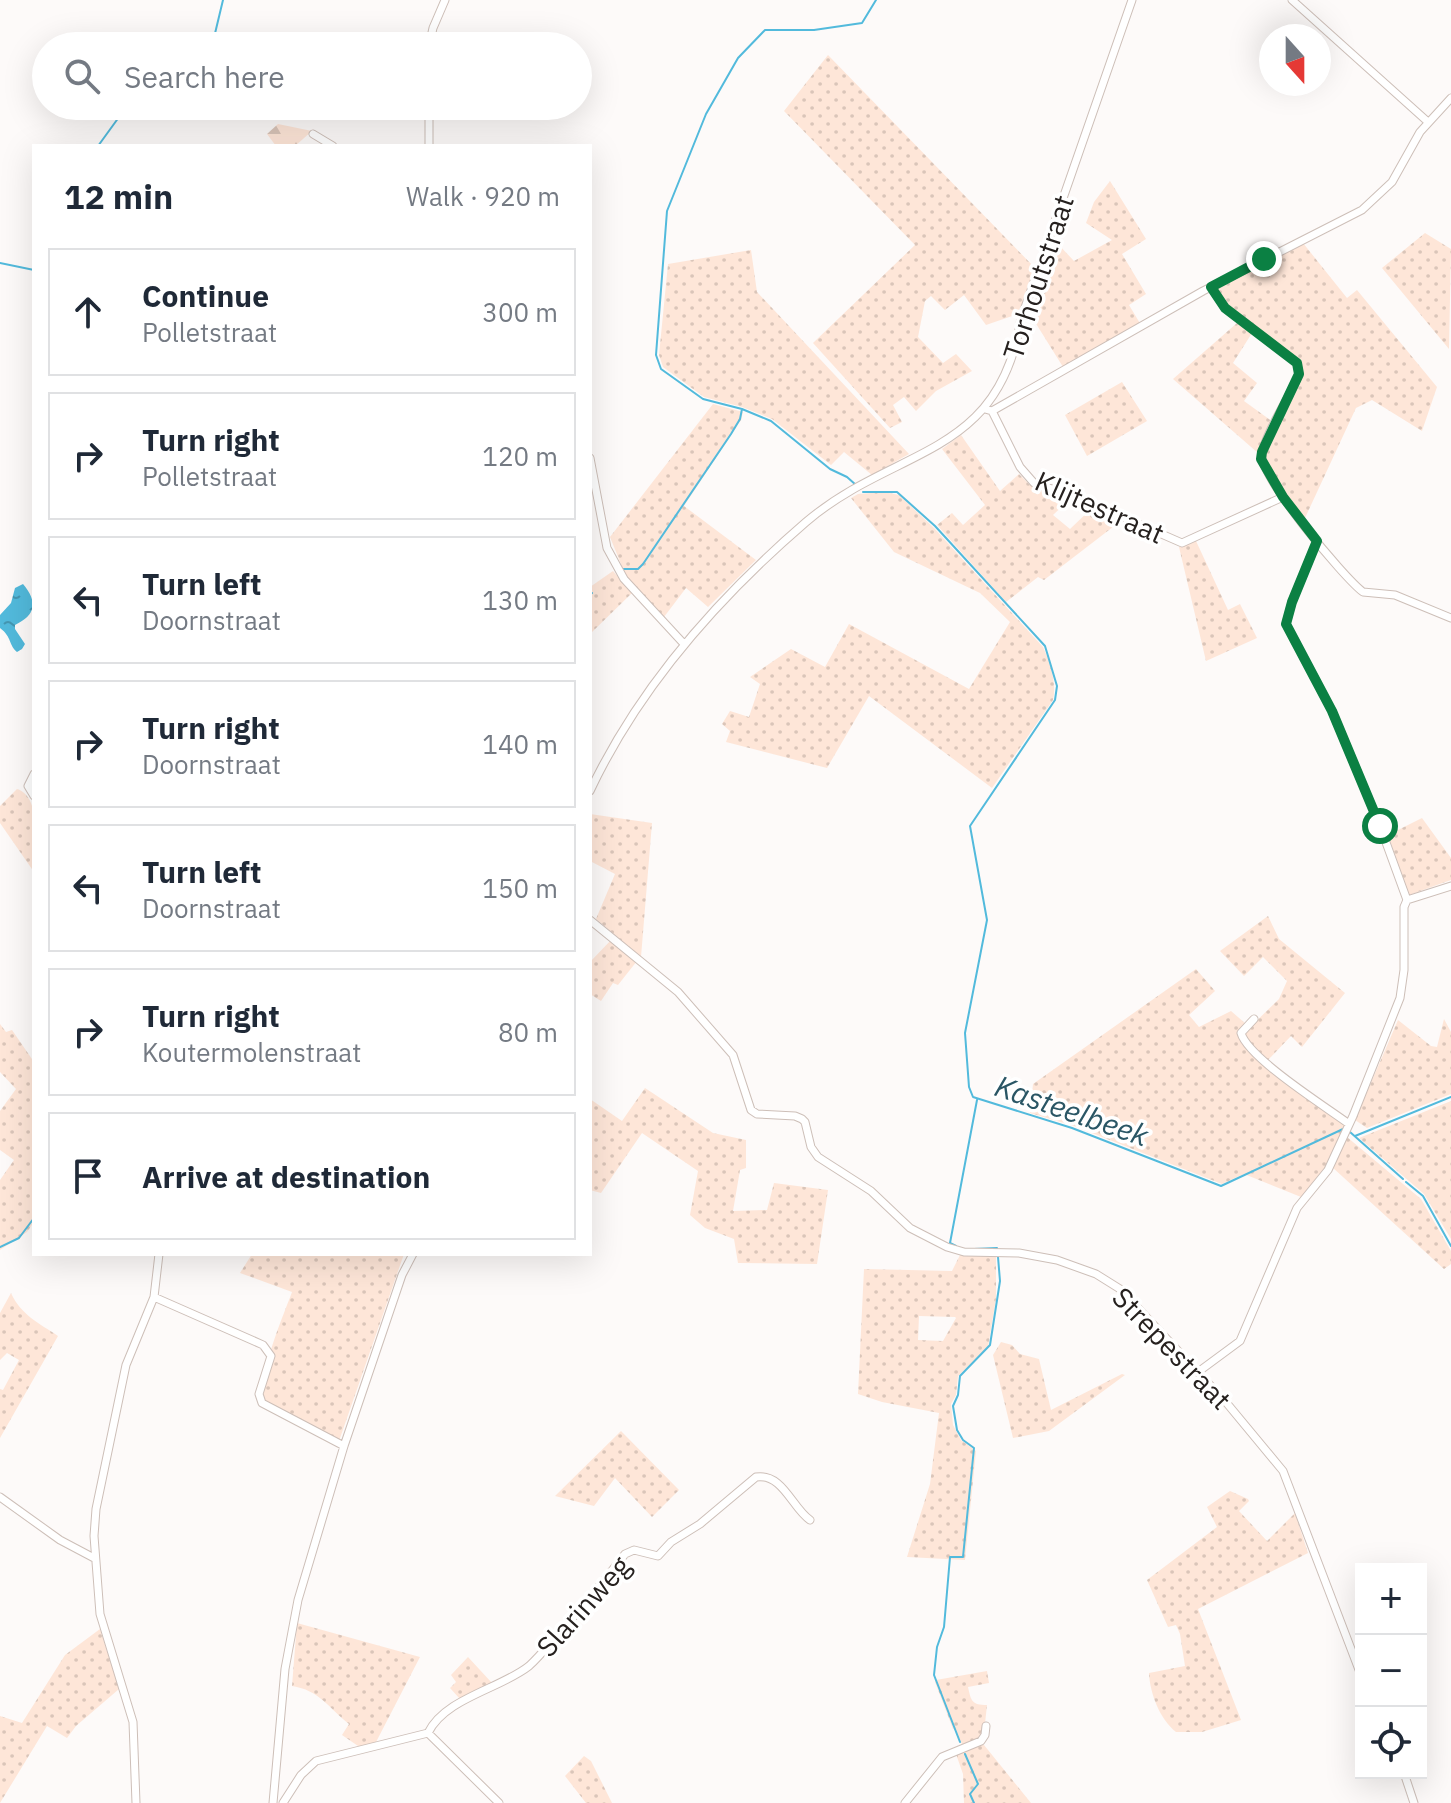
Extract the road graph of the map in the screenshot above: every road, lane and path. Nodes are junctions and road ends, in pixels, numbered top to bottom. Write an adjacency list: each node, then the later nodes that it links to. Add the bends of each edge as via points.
1 (445, 0): 4 (street)
2 (1132, 0): 14 (street, Torhoutstraat, via 1021,319 1017,344)
3 (1292, 0): 9 (street)
4 (432, 32)
5 (1451, 98): 6 (street)
6 (1444, 105): 7 (street); 9 (street)
7 (1451, 112)
8 (429, 120): 12 (street)
9 (1428, 122): 13 (street, via 1392,182 1370,204)
10 (313, 134): 11 (street)
11 (330, 144)
12 (429, 144)
13 (1211, 287): 14 (street); 16 (street, via 1225,308 1297,363 1299,374 1261,459)
14 (988, 410): 16 (street, Klijtestraat, via 1034,483 1182,543); 19 (street, Torhoutstraat, via 807,521)
15 (592, 469): 19 (street, via 607,548 624,579)
16 (1283, 497): 17 (street)
17 (1317, 541): 18 (street, via 1363,592 1395,595); 22 (street, via 1286,624 1332,711)
18 (1451, 618)
19 (684, 644): 20 (street, Torhoutstraat, via 611,747)
20 (592, 787)
21 (1451, 886): 22 (street)
22 (1407, 900): 25 (street, via 1400,998)
23 (592, 922): 29 (street, Strepestraat, via 678,992 733,1055 751,1110 802,1119 818,1157 871,1191 910,1228 947,1247 1019,1253 1096,1274 1120,1289)
24 (1254, 1019): 25 (street, via 1241,1033 1247,1045)
25 (1348, 1128): 29 (street, via 1320,1183 1297,1208 1240,1341)
26 (159, 1256): 28 (street)
27 (412, 1256): 30 (street)
28 (154, 1297): 30 (street, via 263,1345 271,1356 259,1394 262,1403); 33 (street, via 126,1365 96,1509)
29 (1198, 1372): 34 (street, Strepestraat, via 1283,1471)
30 (344, 1446): 39 (street, via 298,1600 285,1669)
31 (0, 1497): 33 (street, via 49,1534)
32 (810, 1520): 36 (street, Slarinweg, via 774,1481 756,1477 658,1556 627,1552 534,1662 451,1710)
33 (94, 1558): 38 (street, via 100,1614 133,1722)
34 (1355, 1659)
35 (986, 1726): 42 (street, via 981,1741 942,1757)
36 (428, 1733): 40 (street, Slarinweg, via 316,1761); 41 (street)
37 (1406, 1779): 43 (street)
38 (136, 1803)
39 (273, 1803)
40 (283, 1803)
41 (499, 1803)
42 (905, 1803)
43 (1414, 1803)

